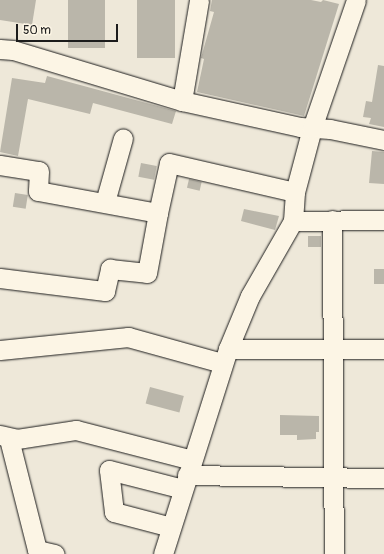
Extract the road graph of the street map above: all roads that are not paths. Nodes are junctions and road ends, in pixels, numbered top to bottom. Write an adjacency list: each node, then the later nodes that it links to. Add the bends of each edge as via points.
1 (198, 0): 4 (street)
2 (356, 0): 5 (street)
3 (0, 49): 4 (street, via 13,50)
4 (182, 101): 5 (street)
5 (312, 128): 7 (street); 9 (street)
6 (123, 138): 10 (street)
7 (384, 140)
8 (0, 164): 10 (street, via 39,171 38,191)
9 (295, 192): 11 (street, via 170,163); 14 (street)
10 (105, 202): 11 (street)
11 (158, 213): 15 (street, via 147,273 110,269 105,291)
12 (332, 220): 13 (street); 14 (street); 18 (street)
13 (384, 220)
14 (293, 221): 19 (street, via 250,296)
15 (0, 278)
16 (0, 350): 19 (street, via 128,338)
17 (384, 350): 18 (street)
18 (333, 351): 19 (street); 22 (street)
19 (225, 356): 21 (street)
20 (3, 434): 21 (street, via 76,430); 25 (street, via 37,550)
21 (188, 475): 22 (street); 24 (street); 24 (street, via 109,470 114,512)
22 (334, 478): 23 (street); 27 (street)
23 (384, 478)
24 (171, 527): 26 (street)
25 (55, 554)
26 (163, 554)
27 (334, 554)

